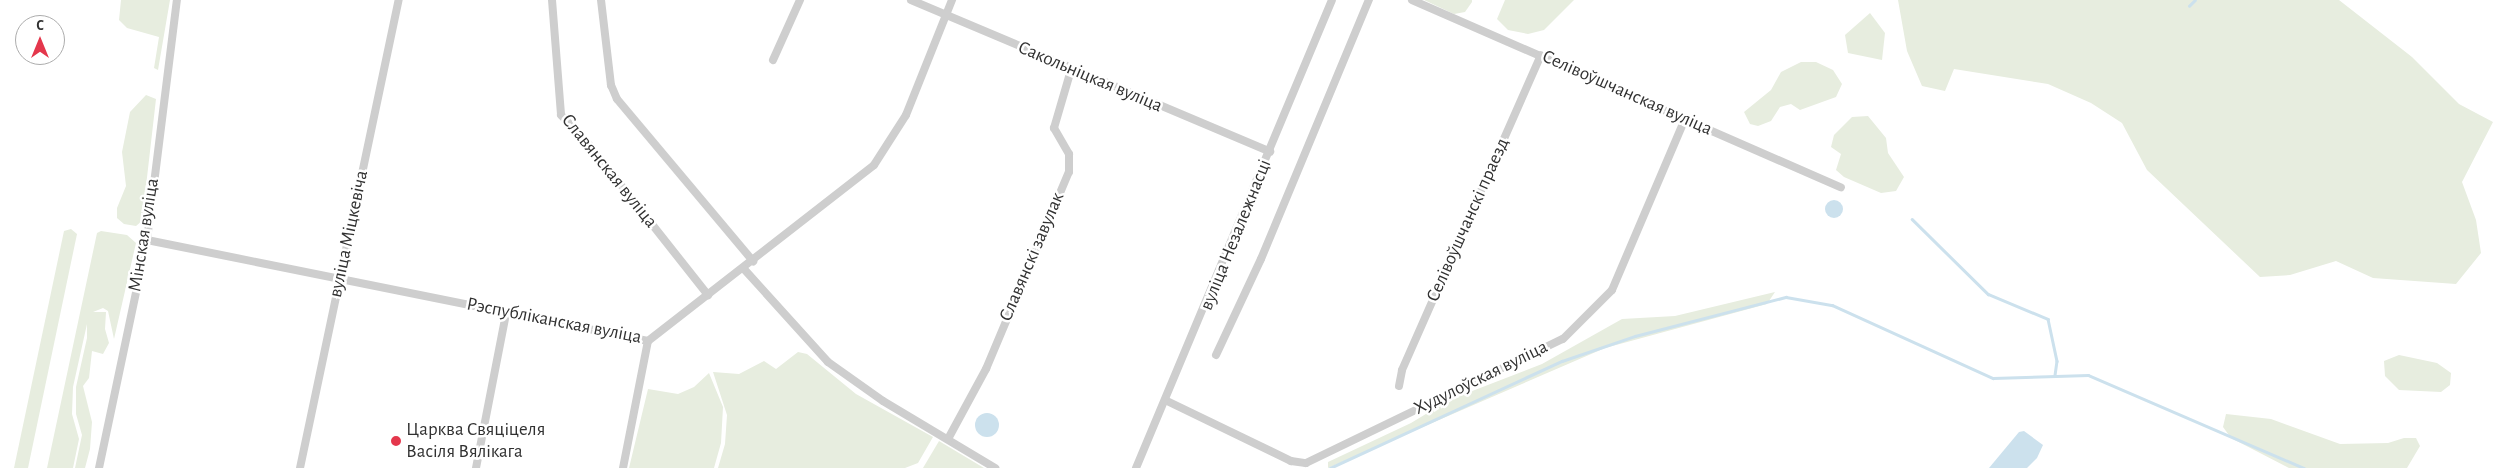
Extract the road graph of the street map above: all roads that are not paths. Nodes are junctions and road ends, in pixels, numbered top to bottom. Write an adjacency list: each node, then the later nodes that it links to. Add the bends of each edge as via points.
1 (177, 0): 18 (street, Мінская вуліца)
2 (400, 0): 21 (street, вуліца Міцкевіча)
3 (552, 0): 22 (street, Славянская вуліца, via 562,116 592,147)
4 (601, 0): 19 (street, via 611,84 617,99)
5 (800, 0): 13 (street)
6 (910, 0): 11 (street, Сакольніцкая вуліца)
7 (952, 0): 11 (street, Рэспубліканская вуліца)
8 (1332, 0): 16 (street, вуліца Незалежнасці)
9 (1369, 0): 25 (street, вуліца Незалежнасці, via 1261,259)
10 (1412, 0): 12 (street, Селівоўшчанская вуліца)
11 (946, 15): 14 (street, Сакольніцкая вуліца); 19 (street, Рэспубліканская вуліца, via 906,116 874,165)
12 (1541, 55): 15 (street, Селівоўшчанская вуліца); 26 (street, Селівоўшчанскі праезд, via 1402,370)
13 (773, 60)
14 (1071, 70): 16 (street, Сакольніцкая вуліца); 28 (street, Славянскі завулак, via 1054,128 1069,154 1068,172 986,369)
15 (1685, 119): 17 (street, Селівоўшчанская вуліца); 27 (street, Худулоўская вуліца, via 1612,290 1562,340 1306,463 1291,461)
16 (1270, 152): 27 (street, вуліца Незалежнасці)
17 (1841, 187)
18 (146, 240): 21 (street, Рэспубліканская вуліца); 29 (street, Мінская вуліца)
19 (753, 261): 20 (street, Рэспубліканская вуліца)
20 (744, 269): 22 (street, Рэспубліканская вуліца); 28 (street, via 828,362 876,396)
21 (340, 278): 23 (street, Рэспубліканская вуліца); 30 (street, вуліца Міцкевіча)
22 (708, 295): 24 (street, Рэспубліканская вуліца)
23 (506, 313): 24 (street, Рэспубліканская вуліца); 31 (street)
24 (648, 341): 32 (street)
25 (1216, 355)
26 (1399, 386)
27 (1168, 401): 34 (street, вуліца Незалежнасці)
28 (948, 439): 33 (street)
29 (99, 468)
30 (300, 468)
31 (476, 468)
32 (623, 468)
33 (995, 468)
34 (1136, 468)

